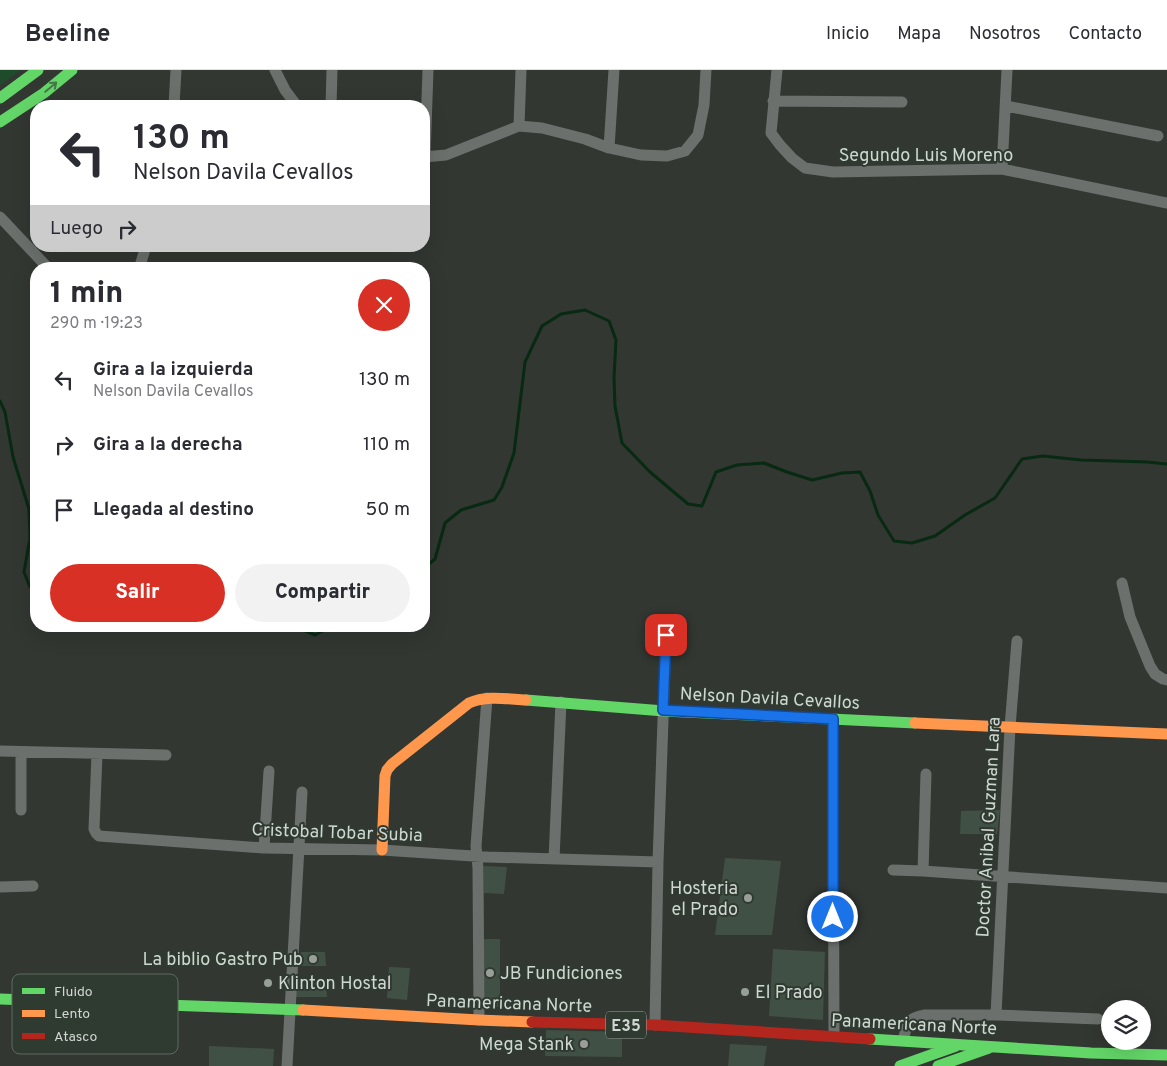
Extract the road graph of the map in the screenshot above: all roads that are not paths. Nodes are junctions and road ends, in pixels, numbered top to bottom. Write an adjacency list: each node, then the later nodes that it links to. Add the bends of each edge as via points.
1 (38, 70): 12 (main road)
2 (72, 70): 13 (main road, one-way to 2)
3 (176, 70): 14 (street)
4 (276, 70): 15 (street)
5 (332, 70): 16 (street)
6 (428, 70): 17 (street)
7 (521, 70): 23 (street)
8 (614, 70): 25 (street)
9 (706, 70): 25 (street, via 698,135 685,151 667,156)
10 (776, 70): 18 (street)
11 (1007, 70): 21 (street)
12 (0, 98)
13 (33, 100)
14 (174, 100)
15 (292, 100)
16 (330, 100)
17 (427, 100)
18 (774, 101): 20 (street); 27 (street, Segundo Luis Moreno, via 771,133 792,158 806,168 832,172)
19 (30, 102): 22 (main road, one-way to 19)
20 (902, 102)
21 (1006, 106): 24 (street); 27 (street)
22 (0, 122)
23 (519, 126): 25 (street, via 542,128); 26 (street, via 446,155)
24 (1158, 136)
25 (609, 148)
26 (430, 156)
27 (1002, 169): 28 (street, Segundo Luis Moreno)
28 (1167, 203)
29 (0, 217): 30 (street)
30 (30, 249)
31 (33, 252): 32 (street)
32 (42, 262)
33 (1122, 583): 36 (street, via 1130,617 1150,666)
34 (666, 635): 39 (street)
35 (1017, 641): 41 (street, Doctor Anibal Guzman Lara)
36 (1167, 680)
37 (486, 698): 38 (main road, Nelson Davila Cevallos); 53 (main road, Nelson Davila Cevallos, via 469,703 387,770); 54 (street)
38 (561, 702): 39 (main road, Nelson Davila Cevallos); 55 (street)
39 (663, 710): 40 (main road, Nelson Davila Cevallos); 56 (street)
40 (833, 719): 41 (main road, Nelson Davila Cevallos); 69 (street)
41 (1010, 727): 42 (main road, Nelson Davila Cevallos); 59 (street, Doctor Anibal Guzman Lara)
42 (1167, 734)
43 (0, 751): 44 (street)
44 (21, 752): 45 (street); 50 (street)
45 (98, 754): 46 (street); 51 (street, Cristobal Tobar Subia, via 94,829 99,836)
46 (166, 755)
47 (269, 771): 51 (street)
48 (926, 774): 58 (street)
49 (302, 792): 52 (street)
50 (21, 810)
51 (264, 848): 52 (street, Cristobal Tobar Subia)
52 (298, 849): 53 (street, Cristobal Tobar Subia); 64 (street)
53 (382, 850): 54 (street, Cristobal Tobar Subia)
54 (476, 856): 55 (street, Cristobal Tobar Subia); 67 (street)
55 (554, 859): 56 (street, Cristobal Tobar Subia)
56 (658, 862): 68 (street)
57 (893, 870): 58 (street)
58 (924, 871): 59 (street)
59 (1002, 876): 62 (street); 65 (street, Doctor Anibal Guzman Lara)
60 (33, 886): 61 (street)
61 (0, 887)
62 (1167, 888)
63 (178, 1005): 64 (main road, Panamericana Norte / E35)
64 (290, 1009): 67 (main road, Panamericana Norte / E35); 74 (street)
65 (996, 1015): 66 (street); 70 (street, via 916,1016 910,1020)
66 (1098, 1019)
67 (479, 1020): 68 (main road, Panamericana Norte / E35)
68 (655, 1025): 69 (main road, Panamericana Norte / E35)
69 (834, 1036): 70 (main road, Panamericana Norte / E35)
70 (903, 1040): 71 (main road, Panamericana Norte / E35)
71 (962, 1044): 72 (main road, Panamericana Norte / E35); 75 (main road)
72 (994, 1046): 73 (main road, Panamericana Norte / E35); 76 (main road)
73 (1167, 1056)
74 (286, 1066)
75 (900, 1066)
76 (938, 1066)

